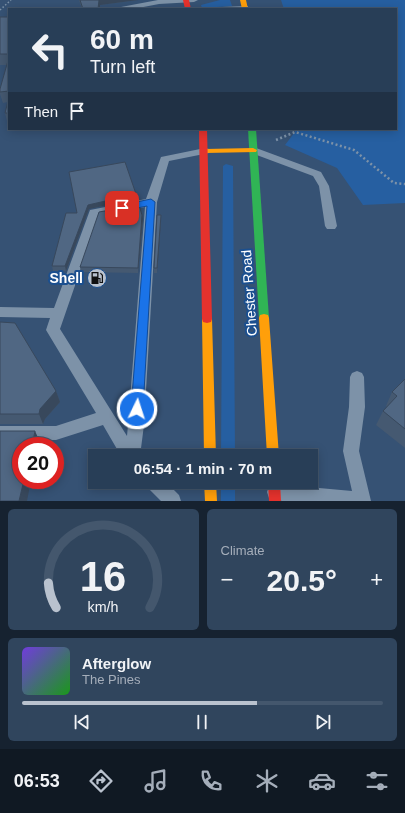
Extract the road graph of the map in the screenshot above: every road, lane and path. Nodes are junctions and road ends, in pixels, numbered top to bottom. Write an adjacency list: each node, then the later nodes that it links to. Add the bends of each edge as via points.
1 (11, 0): 6 (path)
2 (189, 2): 4 (lane, via 159,2)
3 (244, 6): 5 (lane)
4 (126, 8)
5 (229, 8)
6 (0, 10)
7 (203, 130): 10 (highway)
8 (252, 130): 9 (highway, Chester Road)
9 (253, 150): 10 (highway); 11 (path, via 295,132 354,150 394,183); 13 (lane, via 317,174 324,186); 22 (highway, Chester Road)
10 (205, 151): 12 (lane, via 165,159); 21 (highway)
11 (405, 184)
12 (151, 202): 15 (lane, via 94,213); 20 (lane)
13 (330, 226)
14 (0, 312): 15 (lane)
15 (59, 313): 17 (lane, via 53,330)
16 (357, 377): 25 (lane, via 357,407 351,451 364,500)
17 (106, 417): 18 (lane, via 56,433); 19 (lane)
18 (0, 434)
19 (127, 449)
20 (132, 449)
21 (210, 449)
22 (273, 449)
23 (161, 489): 26 (lane)
24 (210, 489): 27 (highway)
25 (275, 492)
26 (173, 501)
27 (211, 501)

